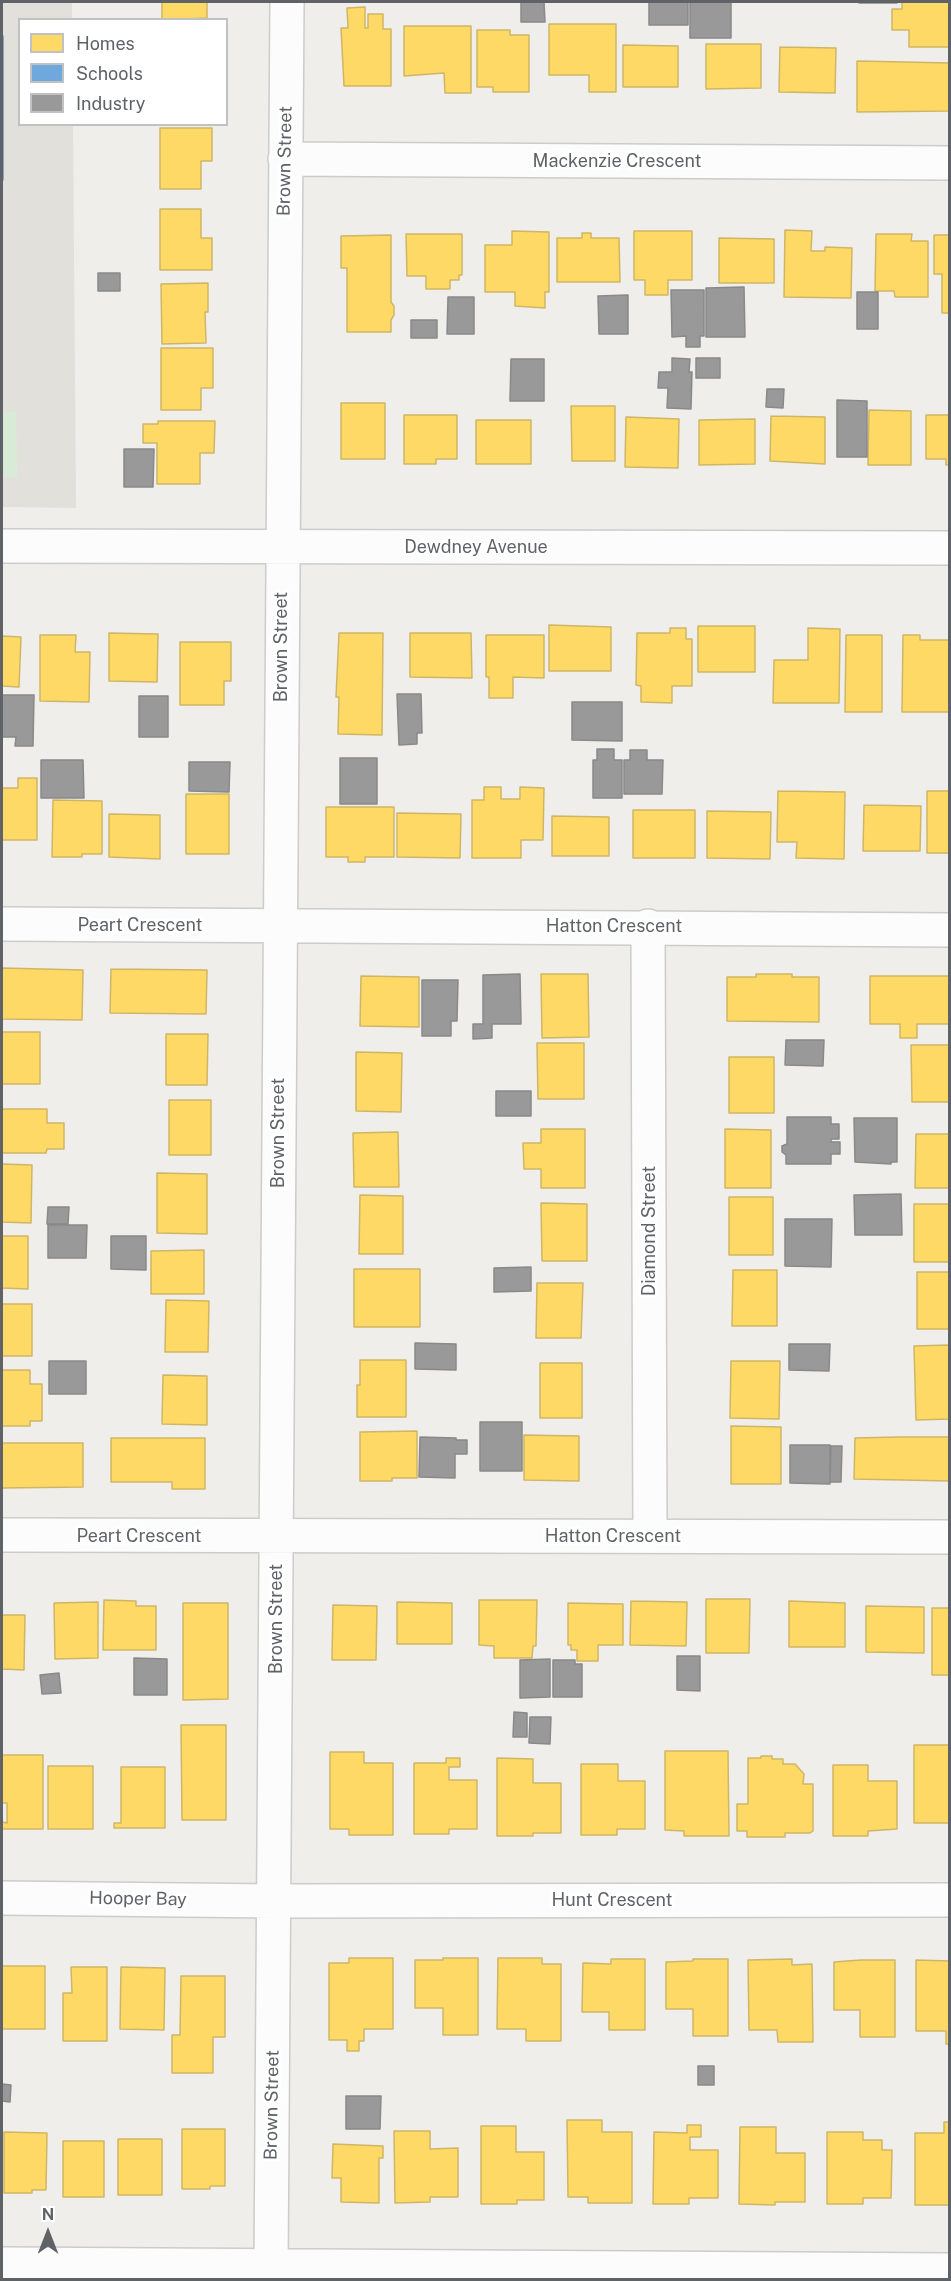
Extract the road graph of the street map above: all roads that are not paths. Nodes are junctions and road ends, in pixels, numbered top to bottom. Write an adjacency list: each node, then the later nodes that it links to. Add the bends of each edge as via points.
1 (287, 2): 2 (street, Brown Street)
2 (285, 159): 3 (street, Mackenzie Crescent); 5 (street, Brown Street)
3 (950, 163)
4 (2, 546): 5 (street, Dewdney Avenue)
5 (282, 546): 6 (street, Dewdney Avenue); 8 (street, Brown Street)
6 (950, 548)
7 (2, 924): 8 (street, Peart Crescent)
8 (279, 926): 9 (street, Hatton Crescent); 13 (street, Brown Street)
9 (648, 926): 10 (street, Hatton Crescent); 12 (street, Diamond Street)
10 (950, 930)
11 (2, 1535): 13 (street, Peart Crescent)
12 (650, 1536): 13 (street, Hatton Crescent); 14 (street, Hatton Crescent)
13 (276, 1537): 17 (street, Brown Street)
14 (950, 1537)
15 (2, 1898): 17 (street, Hooper Bay)
16 (950, 1900): 17 (street, Hunt Crescent)
17 (274, 1901): 19 (street, Brown Street)
18 (2, 2264): 19 (street)
19 (271, 2264): 21 (street)
20 (950, 2270): 21 (street)
21 (668, 2273)

